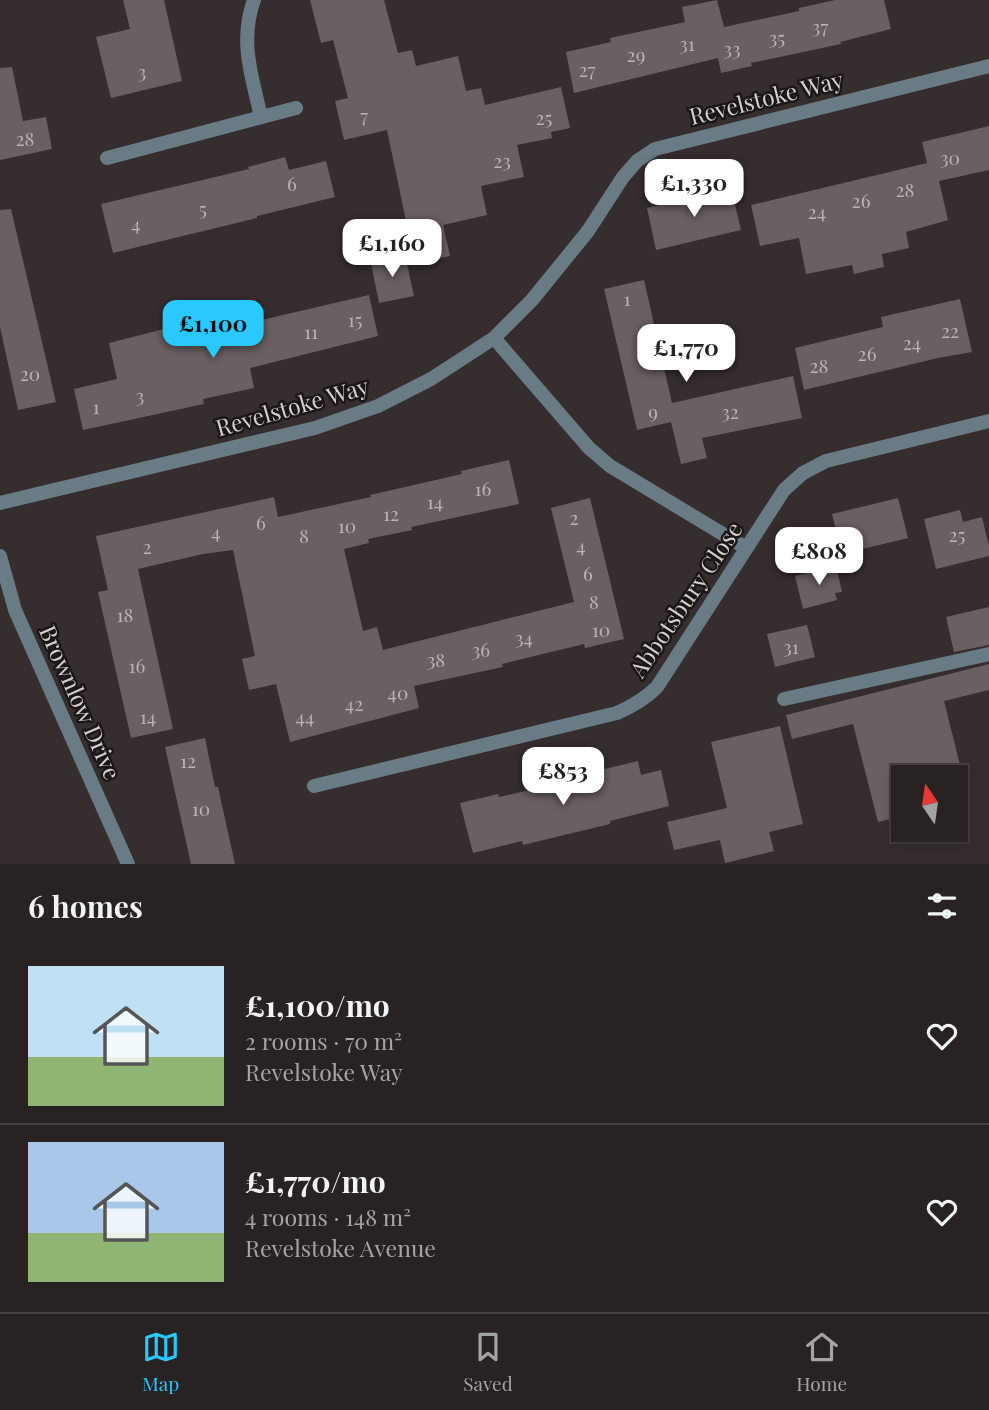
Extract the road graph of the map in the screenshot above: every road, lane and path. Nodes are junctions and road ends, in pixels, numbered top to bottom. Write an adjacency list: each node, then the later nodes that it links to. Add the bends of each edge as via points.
1 (254, 0): 4 (street, via 247,18 245,48)
2 (989, 66): 6 (street, Revelstoke Way, via 655,149 637,160 532,300)
3 (296, 108): 4 (street)
4 (261, 117): 5 (street)
5 (107, 158)
6 (494, 338): 8 (street, Revelstoke Way, via 431,379 378,406 315,428); 9 (street, via 610,466)
7 (989, 421): 9 (street, Abbotsbury Close, via 826,461 803,473 784,490)
8 (0, 503)
9 (746, 548): 13 (street, Abbotsbury Close, via 645,699 617,713)
10 (0, 556): 14 (street, Brownlow Drive, via 15,610)
11 (989, 654): 12 (street)
12 (784, 699)
13 (314, 786)
14 (128, 864)

